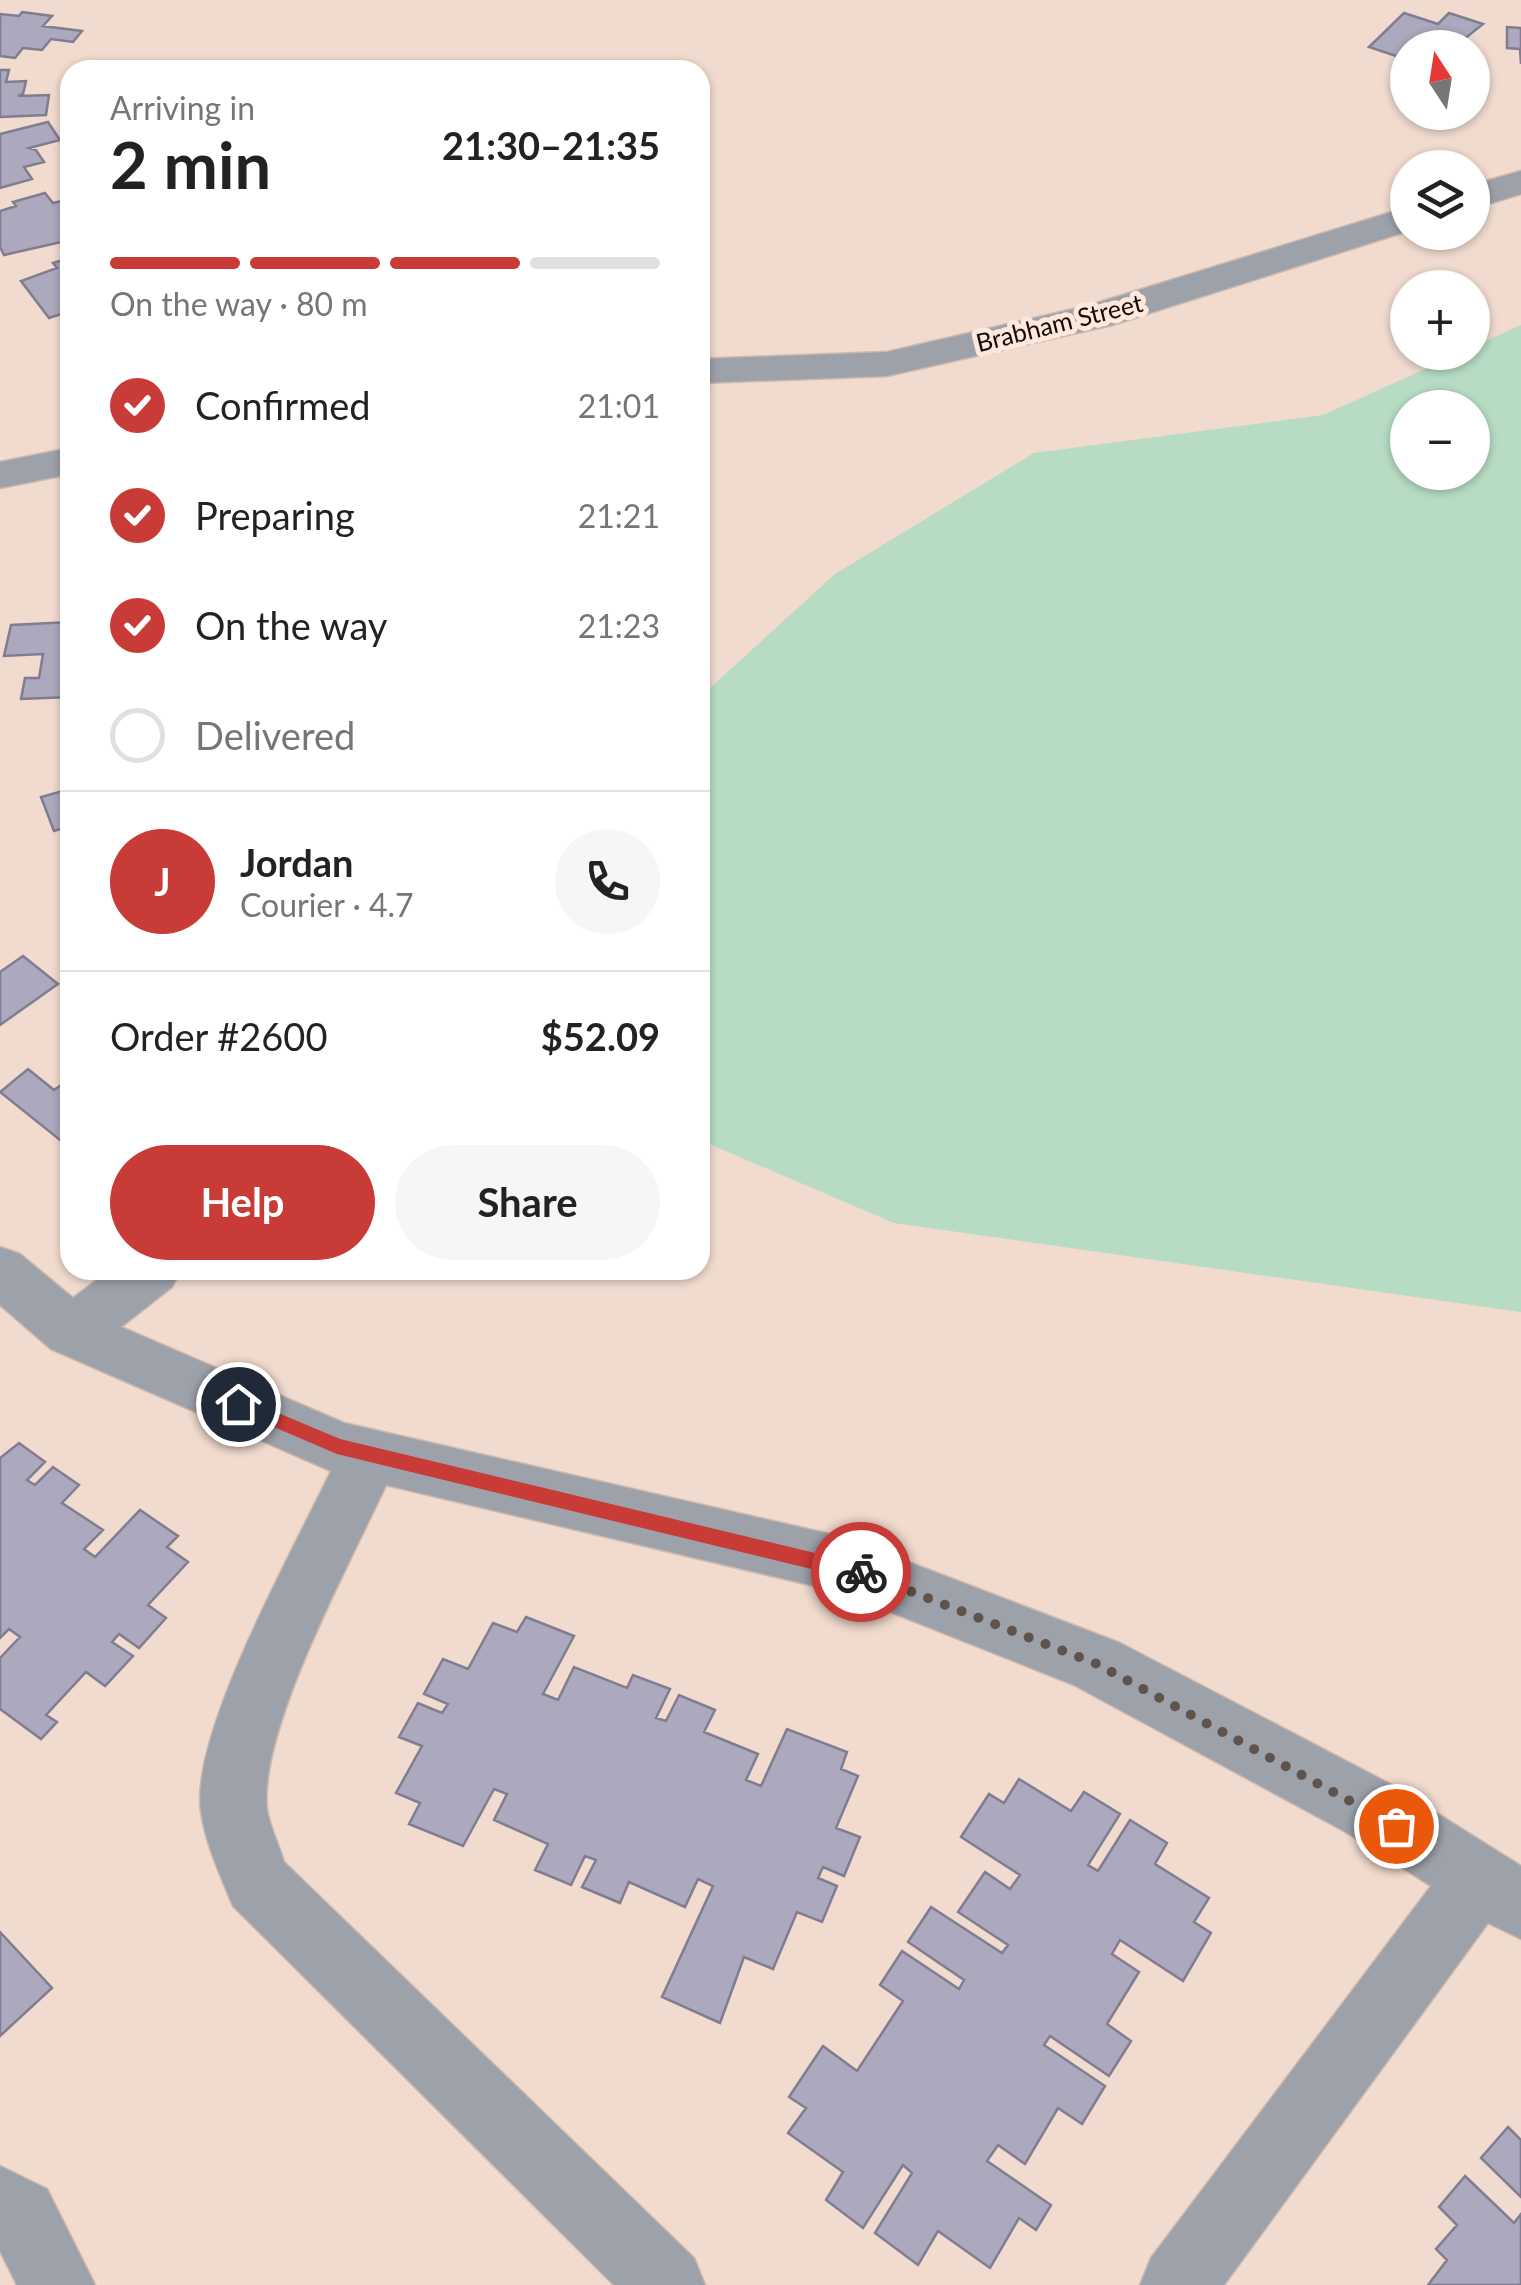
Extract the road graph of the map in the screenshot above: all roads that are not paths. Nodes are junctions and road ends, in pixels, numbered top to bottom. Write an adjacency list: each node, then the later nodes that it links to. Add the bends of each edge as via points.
1 (1521, 182): 2 (street)
2 (1490, 192)
3 (1390, 224): 4 (street, Brabham Street, via 1098,316 887,364)
4 (710, 372)
5 (60, 463): 6 (street)
6 (0, 475)
7 (0, 1271): 9 (street)
8 (139, 1280): 9 (street)
9 (72, 1332): 10 (street, via 337,1446)
10 (370, 1454): 11 (street, via 843,1566 1097,1664 1368,1808); 14 (street, via 262,1685 236,1764 234,1811 257,1882)
11 (1500, 1891): 15 (street)
12 (0, 2203): 13 (street, via 21,2216)
13 (57, 2285)
14 (667, 2285)
15 (1178, 2285)

